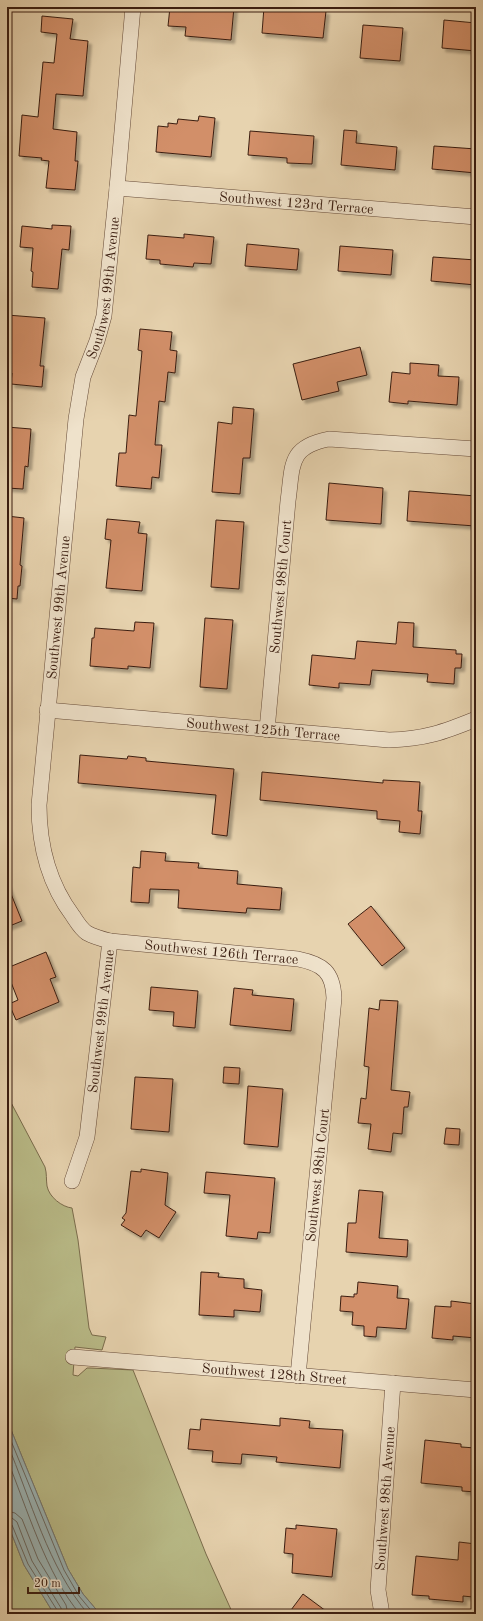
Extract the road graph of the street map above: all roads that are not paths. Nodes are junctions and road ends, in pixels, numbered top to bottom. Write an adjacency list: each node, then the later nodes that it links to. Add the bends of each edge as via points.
1 (133, 7): 2 (street, Southwest 99th Avenue)
2 (117, 188): 3 (street, Southwest 123rd Terrace); 5 (street, Southwest 99th Avenue, via 104,316 83,377 76,413)
3 (476, 217)
4 (476, 449): 7 (street, Southwest 98th Court, via 343,439 323,440 304,447 295,458 288,501)
5 (47, 710): 7 (street, Southwest 125th Terrace); 8 (street, Southwest 99th Avenue, via 39,805 43,853 57,890 77,922 87,933)
6 (476, 719): 7 (street, Southwest 125th Terrace, via 436,734 398,740)
7 (267, 730)
8 (110, 942): 9 (street, Southwest 126th Terrace, via 298,959 318,964); 10 (street, Southwest 99th Avenue, via 87,1137)
9 (328, 974): 12 (street, Southwest 98th Court, via 334,998)
10 (72, 1181)
11 (73, 1357): 12 (street, Southwest 128th Street)
12 (298, 1376): 13 (street, Southwest 128th Street)
13 (393, 1383): 14 (street, Southwest 128th Street); 15 (street, Southwest 98th Avenue, via 378,1590)
14 (476, 1390)
15 (382, 1614)

